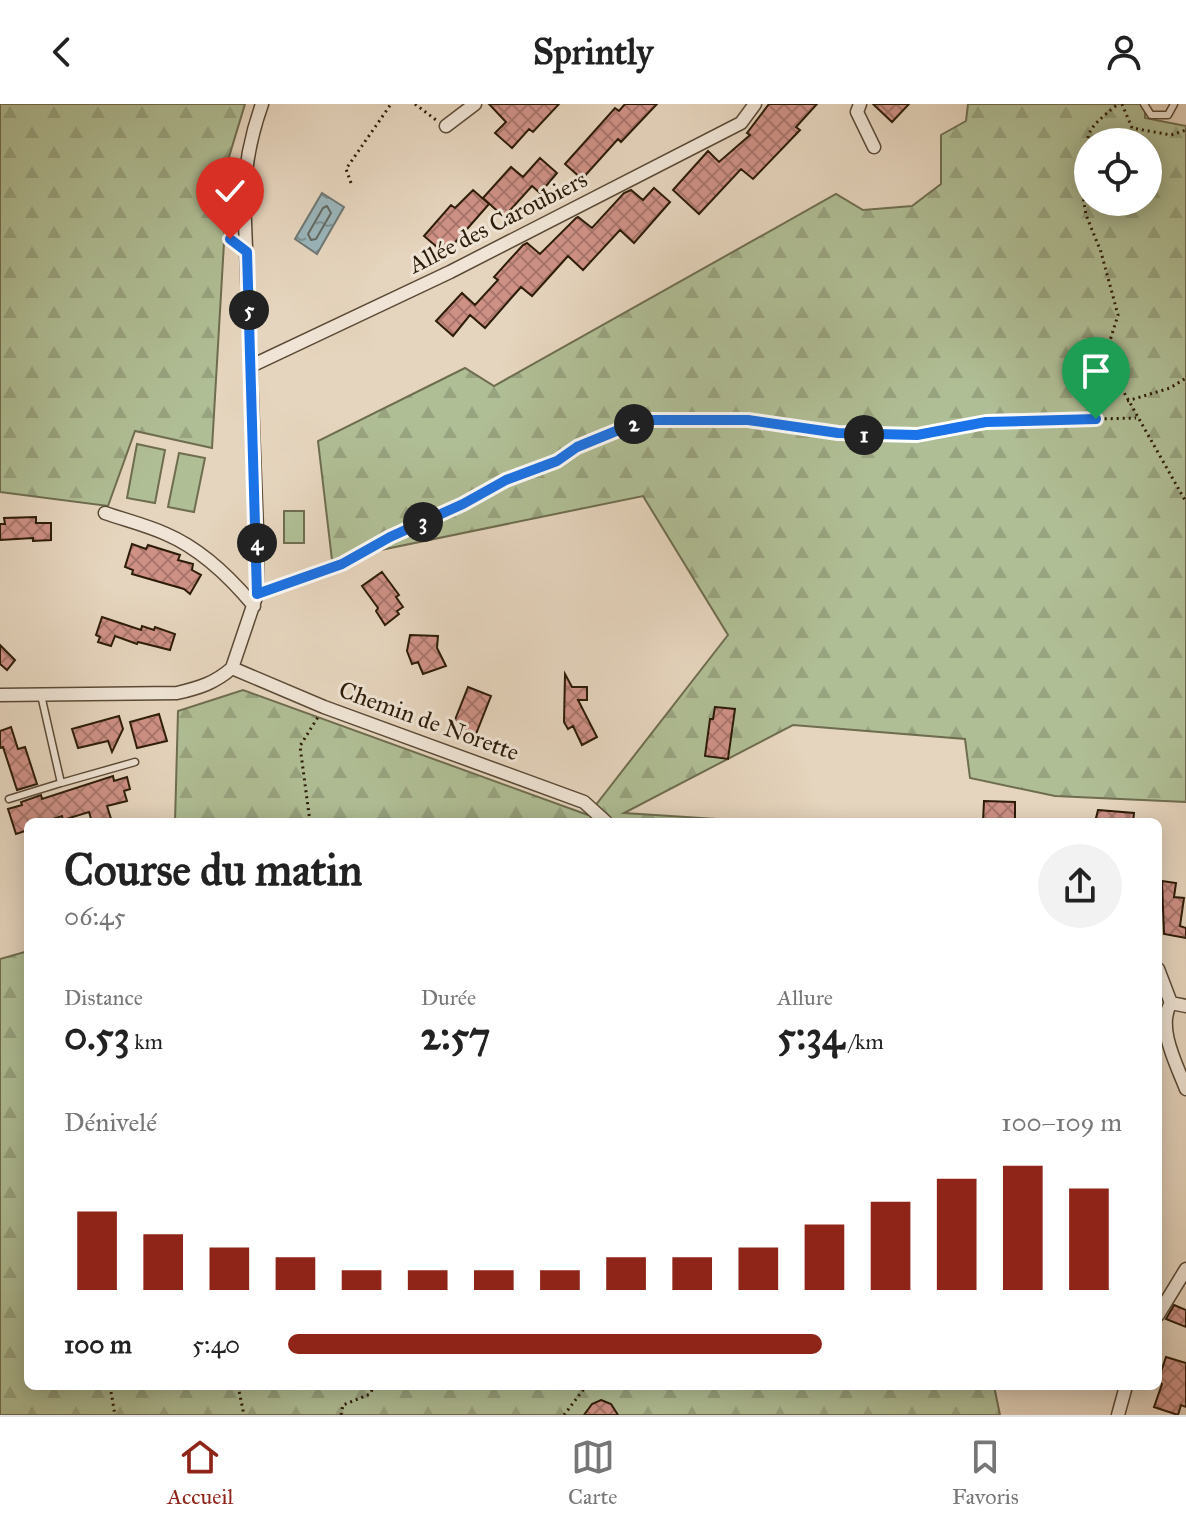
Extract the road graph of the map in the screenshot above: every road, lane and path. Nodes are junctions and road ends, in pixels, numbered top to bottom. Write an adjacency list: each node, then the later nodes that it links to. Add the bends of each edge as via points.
1 (262, 104): 16 (street, via 245,166)
2 (391, 104): 14 (path, via 346,169)
3 (415, 104): 10 (path)
4 (475, 104): 10 (street)
5 (755, 104): 16 (street, Allée des Caroubiers, via 741,123 450,272)
6 (860, 104): 13 (street, via 857,112)
7 (1120, 104): 11 (path); 12 (path, via 1132,128 1171,135)
8 (1144, 104): 9 (lane, via 1151,115 1168,115)
9 (1174, 104)
10 (446, 126)
11 (1090, 128)
12 (1186, 130)
13 (874, 147)
14 (351, 183)
15 (1086, 216): 18 (path, via 1118,315 1108,347)
16 (251, 366): 22 (street)
17 (1186, 378): 18 (path)
18 (1127, 401): 19 (path)
19 (1136, 418): 20 (path); 22 (path, via 986,422 917,435 838,433 748,420 643,420)
20 (1186, 502)
21 (105, 513): 22 (street, via 191,546)
22 (255, 600): 23 (street)
23 (232, 668): 25 (street, via 217,681 177,693); 26 (street, Chemin de Norette)
24 (0, 695): 25 (street)
25 (41, 695): 28 (lane)
26 (324, 707): 30 (path, via 300,746); 31 (street, Chemin de Norette, via 584,802)
27 (135, 762): 28 (lane)
28 (61, 783): 29 (lane)
29 (9, 799)
30 (309, 818)
31 (602, 818)
32 (1162, 979): 33 (street)
33 (1171, 1003): 34 (street); 35 (street, via 1165,1013 1167,1034)
34 (1186, 1006)
35 (1186, 1089)
36 (1186, 1269): 37 (street)
37 (1162, 1308)
38 (111, 1390): 43 (path)
39 (239, 1390): 44 (path)
40 (372, 1390): 45 (path, via 343,1405)
41 (583, 1390): 46 (path)
42 (1125, 1390): 47 (street)
43 (115, 1415)
44 (244, 1415)
45 (341, 1415)
46 (564, 1415)
47 (1118, 1415)

